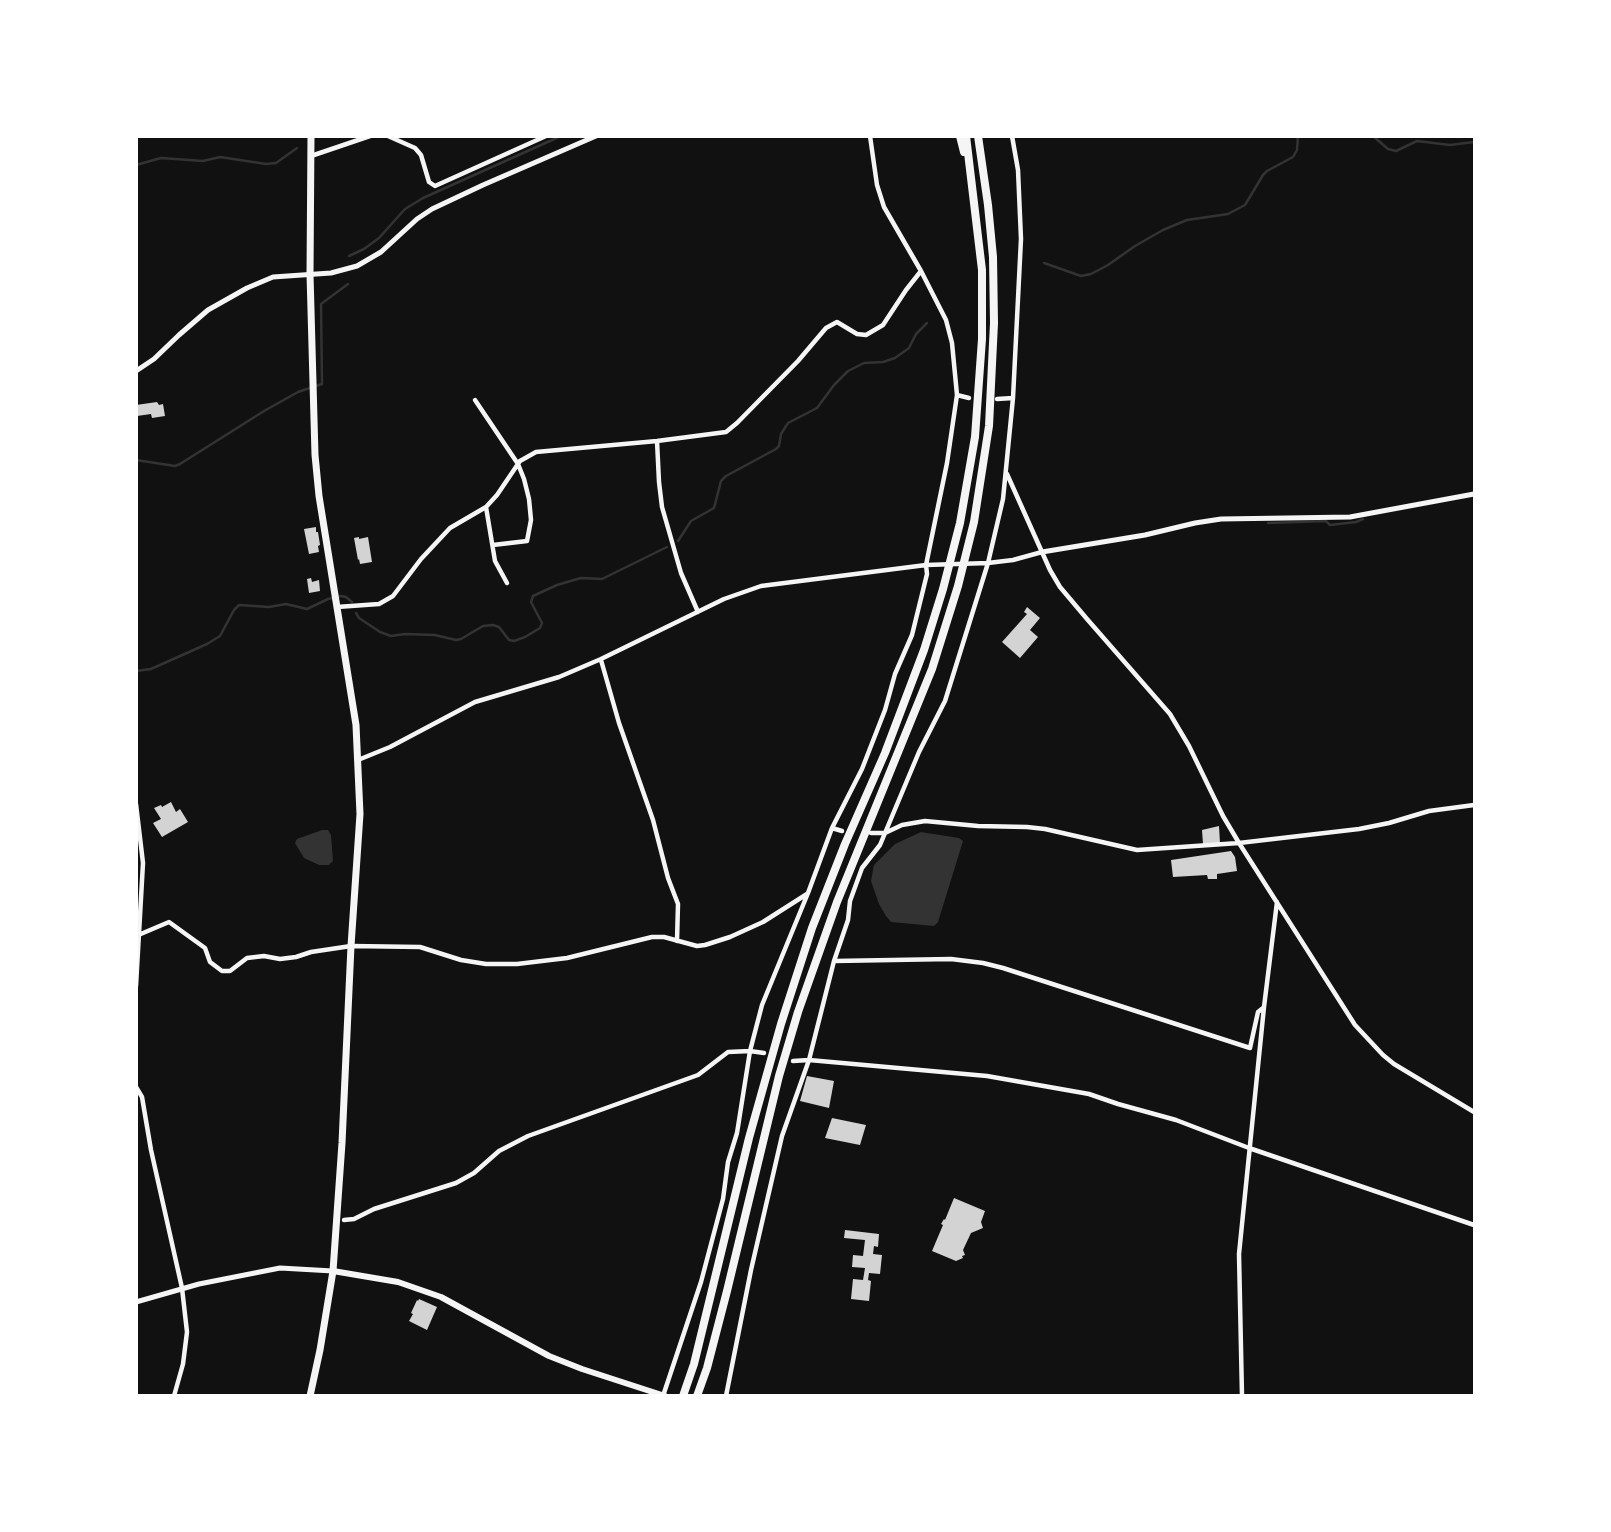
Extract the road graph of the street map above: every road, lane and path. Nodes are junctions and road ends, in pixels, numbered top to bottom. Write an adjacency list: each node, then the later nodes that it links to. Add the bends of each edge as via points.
1 (311, 136): 12 (highway)
2 (370, 136): 12 (street)
3 (388, 136): 4 (street, via 415,148 435,187)
4 (546, 136)
5 (596, 136): 11 (street)
6 (870, 136): 14 (street, via 884,207)
7 (960, 136): 13 (highway)
8 (966, 136): 13 (highway)
9 (980, 136): 67 (highway, via 993,257 993,335 989,426 967,551 927,682 841,891 798,1012)
10 (1012, 136): 19 (street, via 1021,239)
11 (584, 139): 15 (street, via 432,209 357,266)
12 (311, 156): 15 (highway)
13 (976, 209): 66 (highway, via 982,339 975,438 953,553 924,650 812,928 780,1024)
14 (921, 271): 17 (street, via 946,320); 22 (street, via 883,325 866,335 837,322 825,328 726,432)
15 (310, 274): 16 (street, via 273,277 247,288 208,310); 32 (highway, via 315,455)
16 (136, 371)
17 (957, 395): 18 (street); 30 (street)
18 (969, 397)
19 (1013, 398): 20 (street); 24 (street)
20 (997, 399)
21 (475, 400): 23 (street)
22 (657, 441): 23 (street, via 536,452); 33 (street, via 665,516)
23 (517, 464): 26 (street); 27 (street, via 529,499 530,535 527,541)
24 (1007, 474): 28 (street); 29 (street)
25 (1475, 494): 28 (street, via 1350,517 1221,519)
26 (486, 507): 27 (street); 32 (street, via 450,528 393,596 379,604)
27 (493, 545): 31 (street, via 495,561)
28 (1042, 552): 29 (street); 42 (street, via 1060,587 1170,714)
29 (988, 563): 30 (street); 41 (street, via 945,701)
30 (926, 565): 33 (street, via 761,586); 38 (street, via 912,635 862,769)
31 (507, 583)
32 (336, 600): 35 (highway)
33 (698, 612): 34 (street)
34 (601, 659): 35 (street, via 475,702); 46 (street, via 678,904)
35 (358, 760): 47 (highway, via 360,814)
36 (136, 804): 45 (street, via 143,863)
37 (1475, 805): 42 (street, via 1359,828)
38 (832, 828): 39 (street); 43 (street)
39 (842, 831)
40 (871, 833): 41 (street)
41 (885, 833): 42 (street, via 925,821 1045,829 1136,850); 48 (street, via 862,867)
42 (1239, 843): 44 (street)
43 (808, 893): 46 (street, via 730,937 697,946); 51 (street, via 762,1005)
44 (1277, 901): 50 (street); 56 (street, via 1365,1037 1394,1064)
45 (138, 935): 47 (street, via 169,922 205,948 210,962 222,971 230,971 247,958 280,959); 49 (street)
46 (677, 941): 47 (street, via 652,937 566,958 517,964 461,960 420,947)
47 (351, 947): 60 (highway)
48 (834, 961): 50 (street, via 951,959 983,963 1250,1048 1258,1012); 53 (street)
49 (136, 986)
50 (1264, 1007): 57 (street)
51 (750, 1051): 52 (street); 58 (street, via 728,1052 698,1075 528,1136 456,1183); 65 (street, via 720,1212)
52 (764, 1054)
53 (809, 1060): 54 (street); 57 (street, via 987,1076 1089,1094 1176,1119); 68 (street, via 782,1136)
54 (793, 1061)
55 (136, 1087): 61 (street, via 142,1097)
56 (1475, 1112)
57 (1249, 1148): 59 (street); 69 (street, via 1239,1254)
58 (344, 1220)
59 (1475, 1225)
60 (332, 1271): 61 (street, via 280,1268); 64 (highway); 65 (main road, via 398,1282 441,1297 549,1356)
61 (182, 1289): 62 (street); 63 (street, via 187,1332)
62 (136, 1301)
63 (174, 1395)
64 (310, 1395)
65 (664, 1395)
66 (683, 1395)
67 (698, 1395)
68 (726, 1395)
69 (1242, 1395)

